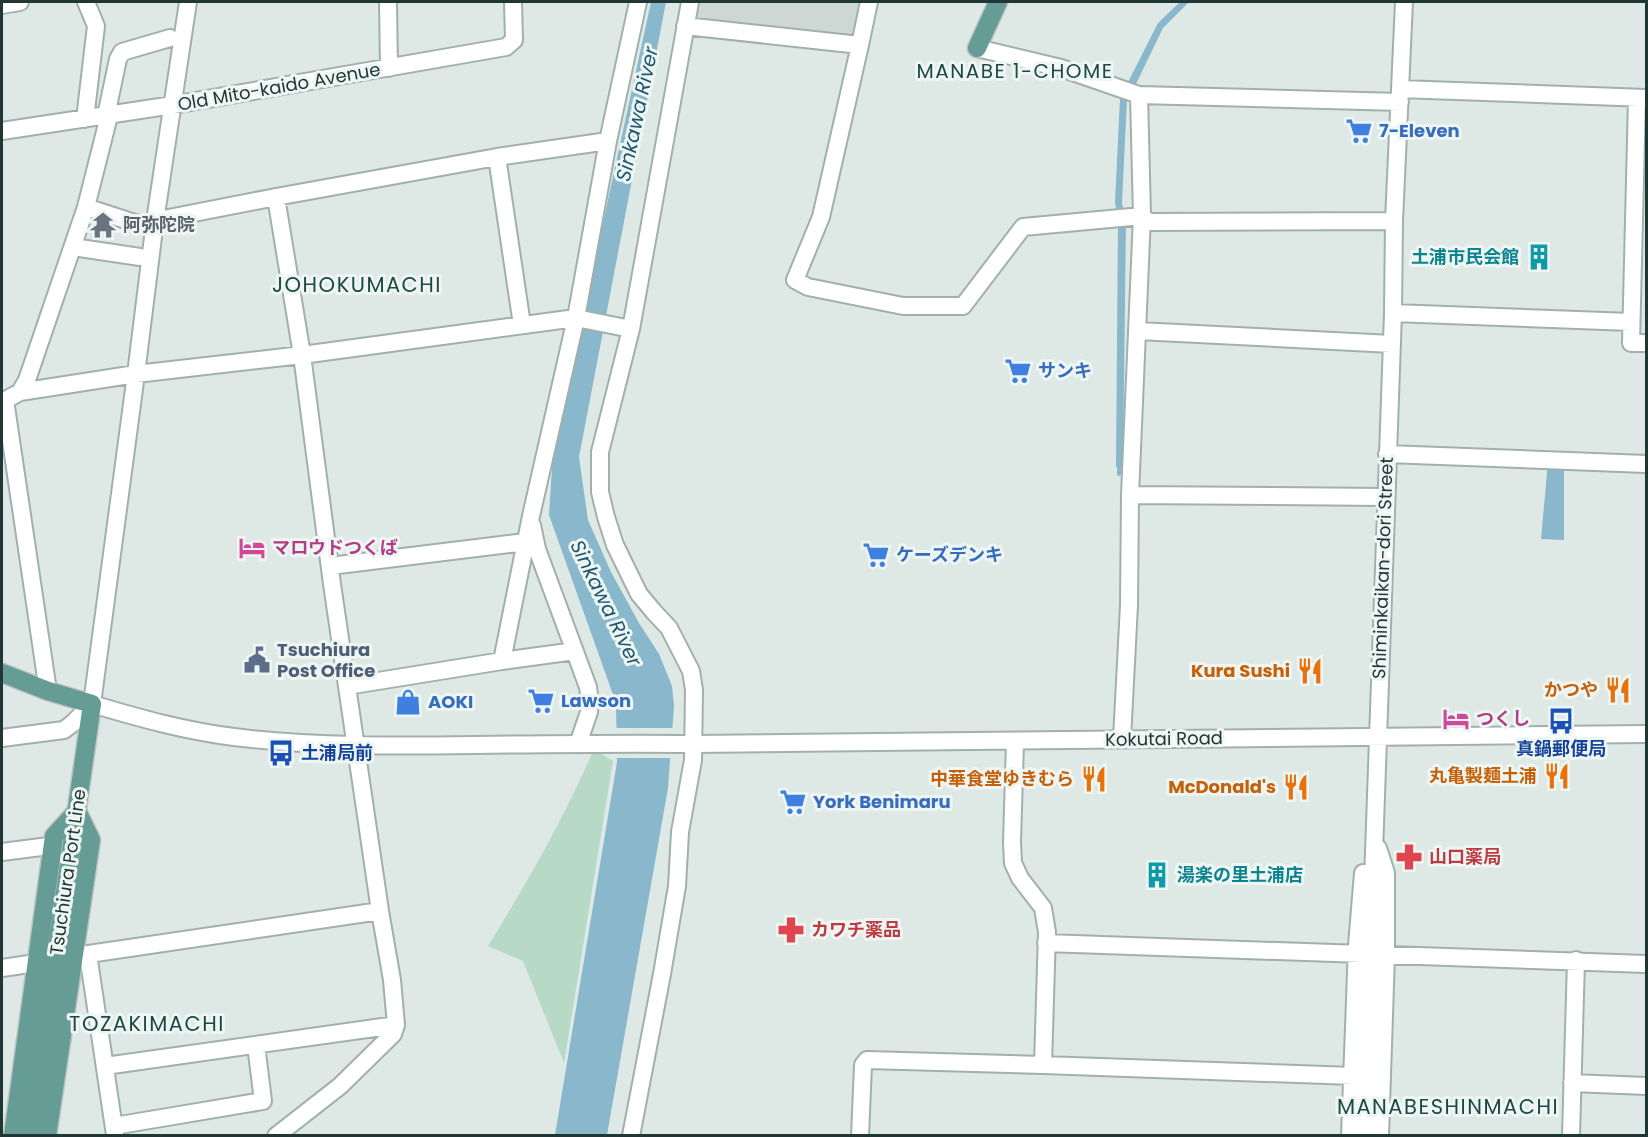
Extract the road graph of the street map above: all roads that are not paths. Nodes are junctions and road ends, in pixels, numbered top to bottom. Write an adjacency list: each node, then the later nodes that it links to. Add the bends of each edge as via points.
1 (20, 2): 11 (street)
2 (87, 2): 22 (street, via 96,26)
3 (188, 2): 20 (street)
4 (388, 2): 16 (street)
5 (513, 2): 16 (street, Old Mito-kaido Avenue, via 515,36 510,45)
6 (638, 2): 24 (street)
7 (690, 2): 12 (street)
8 (869, 2): 14 (street)
9 (998, 2): 15 (main road)
10 (1404, 2): 18 (street, Shiminkaikan-dori Street)
11 (2, 5)
12 (685, 26): 14 (street); 38 (street)
13 (170, 38): 21 (street, via 122,52)
14 (860, 45): 28 (street, via 821,217 795,279 801,284 903,306 963,306 1023,227)
15 (977, 48): 17 (street, via 1061,68)
16 (389, 68): 20 (street, Old Mito-kaido Avenue)
17 (1139, 95): 18 (street); 28 (street)
18 (1400, 95): 19 (street); 31 (street, Shiminkaikan-dori Street)
19 (1642, 98): 29 (street)
20 (173, 105): 21 (street, Old Mito-kaido Avenue); 30 (street)
21 (108, 116): 22 (street, Old Mito-kaido Avenue); 27 (street)
22 (86, 119): 23 (street, Old Mito-kaido Avenue)
23 (2, 131)
24 (608, 141): 25 (street); 35 (street)
25 (497, 157): 26 (street); 37 (street)
26 (276, 197): 30 (street); 42 (street)
27 (86, 207): 30 (street, via 138,224); 32 (street)
28 (1142, 216): 31 (street, via 1149,222); 39 (street)
29 (1640, 216): 36 (street)
30 (155, 221): 43 (street)
31 (1394, 221): 34 (street, Shiminkaikan-dori Street)
32 (73, 247): 33 (street); 44 (street, via 27,380)
33 (140, 257)
34 (1393, 313): 36 (street); 40 (street, Shiminkaikan-dori Street)
35 (576, 318): 37 (street); 38 (street); 49 (street)
36 (1631, 322): 41 (street, via 1631,343)
37 (522, 325): 42 (street)
38 (631, 329): 64 (street, via 600,452 600,492 627,571 639,594 669,628 691,671 694,690)
39 (1138, 331): 40 (street); 47 (street)
40 (1392, 344): 45 (street, Shiminkaikan-dori Street)
41 (1647, 344)
42 (302, 355): 43 (street); 51 (street)
43 (136, 374): 44 (street); 57 (street)
44 (9, 398): 56 (street)
45 (1387, 454): 46 (street); 48 (street, Shiminkaikan-dori Street)
46 (1647, 464)
47 (1130, 495): 48 (street); 61 (street)
48 (1386, 497): 59 (street, Shiminkaikan-dori Street)
49 (531, 516): 50 (street); 52 (street, via 537,549)
50 (525, 542): 51 (street); 53 (street)
51 (330, 566): 55 (street)
52 (575, 651): 53 (street); 63 (street, via 590,702)
53 (502, 661): 55 (street)
54 (2, 673): 56 (main road)
55 (347, 686): 65 (street)
56 (48, 691): 57 (main road)
57 (92, 704): 60 (street, via 64,730); 65 (street, Kokutai Road, via 150,722 212,734); 66 (main road, Tsuchiura Port Line)
58 (1647, 734): 59 (street, Kokutai Road)
59 (1378, 737): 61 (street, Kokutai Road); 71 (street, Shiminkaikan-dori Street)
60 (2, 738)
61 (1122, 739): 62 (street, Kokutai Road)
62 (1015, 741): 64 (street, Kokutai Road); 70 (street, via 1013,863 1043,908)
63 (578, 744): 64 (street, Kokutai Road); 65 (street, Kokutai Road)
64 (688, 744): 89 (street, via 693,760 680,832 677,886)
65 (356, 746): 69 (street)
66 (77, 811): 72 (main road, via 91,840); 74 (main road, Tsuchiura Port Line)
67 (49, 846): 68 (street)
68 (2, 852)
69 (381, 911): 72 (street); 77 (street)
70 (1046, 943): 71 (street); 79 (street)
71 (1371, 954): 73 (street); 81 (street); 92 (street, Shiminkaikan-dori Street); 93 (street)
72 (82, 955): 80 (street); 87 (main road)
73 (1576, 960): 75 (street); 82 (street)
74 (45, 964): 76 (street); 85 (main road); 86 (main road, Tsuchiura Port Line)
75 (1647, 964)
76 (2, 968)
77 (396, 1025): 78 (street); 88 (street, via 393,1034 340,1086)
78 (256, 1045): 80 (street); 84 (street, via 263,1101)
79 (1043, 1065): 81 (street); 90 (street, via 867,1060 863,1065)
80 (105, 1066): 84 (street)
81 (1353, 1076): 91 (street)
82 (1572, 1083): 83 (street); 94 (street)
83 (1647, 1086)
84 (114, 1131)
85 (13, 1136)
86 (30, 1136)
87 (47, 1136)
88 (276, 1136)
89 (631, 1136)
90 (860, 1136)
91 (1350, 1136)
92 (1364, 1136)
93 (1380, 1136)
94 (1571, 1136)

